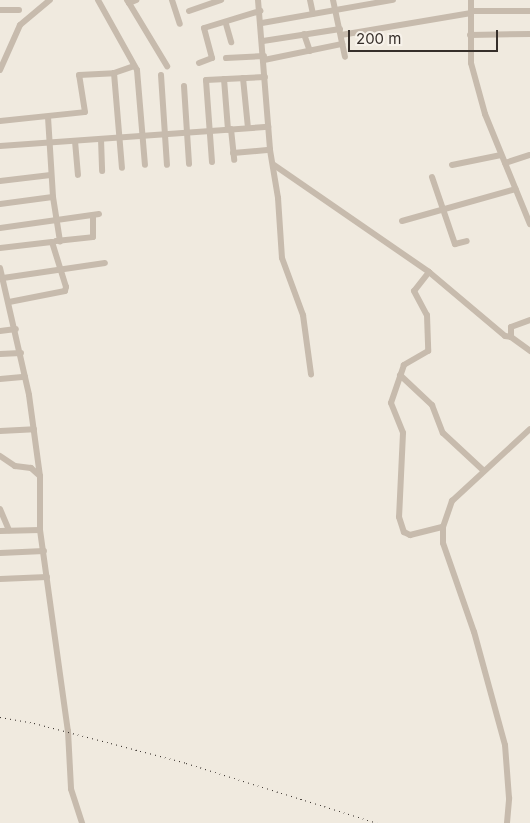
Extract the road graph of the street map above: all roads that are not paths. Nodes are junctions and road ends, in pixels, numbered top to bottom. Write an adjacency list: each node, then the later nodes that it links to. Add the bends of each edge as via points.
1 (50, 0): 38 (street, via 20,25)
2 (98, 0): 36 (street)
3 (136, 0): 11 (street)
4 (172, 0): 22 (street)
5 (221, 0): 15 (street)
6 (258, 0): 17 (street)
7 (310, 0): 20 (street)
8 (333, 0): 16 (street)
9 (393, 0): 12 (street)
10 (471, 0): 19 (street)
11 (128, 1): 37 (street)
12 (353, 4): 16 (street)
13 (0, 10): 14 (street)
14 (19, 10)
15 (189, 10)
16 (335, 10): 20 (street); 24 (street)
17 (260, 11): 21 (street); 23 (street)
18 (530, 11): 19 (street)
19 (471, 12): 24 (street); 27 (street)
20 (313, 14): 21 (street)
21 (262, 23): 28 (street)
22 (180, 24)
23 (226, 24): 29 (street); 35 (street, via 204,28 212,58)
24 (340, 32): 25 (street); 30 (street)
25 (304, 34): 28 (street); 31 (street)
26 (530, 34): 27 (street)
27 (470, 35): 61 (street, via 472,63 484,114)
28 (263, 41): 34 (street)
29 (231, 42)
30 (342, 44): 31 (street); 32 (street)
31 (310, 51): 34 (street)
32 (345, 57)
33 (226, 58): 34 (street)
34 (264, 58): 41 (street)
35 (199, 63)
36 (134, 66): 39 (street); 53 (street)
37 (167, 66)
38 (0, 70)
39 (114, 72): 45 (street, via 79,75 85,112); 54 (street)
40 (161, 75): 52 (street)
41 (265, 77): 42 (street); 47 (street)
42 (243, 78): 43 (street); 48 (street)
43 (224, 79): 49 (street); 50 (street, via 206,80)
44 (184, 86): 51 (street)
45 (48, 117): 46 (street); 57 (street)
46 (0, 121)
47 (268, 127): 48 (street); 59 (street)
48 (248, 128): 49 (street)
49 (230, 129): 50 (street); 60 (street)
50 (210, 131): 51 (street); 64 (street)
51 (187, 132): 52 (street); 66 (street)
52 (165, 134): 53 (street); 68 (street)
53 (142, 136): 54 (street); 67 (street)
54 (120, 137): 55 (street); 71 (street)
55 (101, 139): 56 (street); 72 (street)
56 (75, 141): 57 (street); 74 (street)
57 (48, 142): 58 (street); 73 (street)
58 (0, 146)
59 (270, 150): 60 (street); 69 (street)
60 (233, 153): 63 (street)
61 (501, 155): 65 (street); 70 (street)
62 (530, 155): 65 (street)
63 (234, 160)
64 (212, 162)
65 (505, 163): 77 (street)
66 (189, 164)
67 (145, 165)
68 (167, 165)
69 (274, 165): 91 (street); 102 (street, via 282,258 303,315)
70 (452, 166)
71 (122, 168)
72 (102, 171)
73 (51, 175): 76 (street); 78 (street)
74 (78, 176)
75 (432, 177): 80 (street)
76 (0, 181)
77 (516, 189): 80 (street); 83 (street)
78 (53, 197): 79 (street); 81 (street)
79 (0, 204)
80 (442, 210): 82 (street); 86 (street, via 455,244)
81 (56, 219): 84 (street); 85 (street); 85 (street, via 96,214 93,237)
82 (402, 221)
83 (530, 224)
84 (0, 228)
85 (56, 241): 87 (street); 90 (street)
86 (467, 241)
87 (0, 248)
88 (105, 263): 90 (street)
89 (0, 268): 92 (street)
90 (61, 268): 92 (street); 93 (street, via 65,291)
91 (429, 272): 98 (street, via 505,336); 103 (street, via 414,291 427,315 428,351 404,365)
92 (3, 283): 93 (street)
93 (9, 304): 94 (street); 96 (street)
94 (0, 307)
95 (530, 320): 98 (street, via 511,328)
96 (16, 329): 97 (street); 100 (street)
97 (0, 331)
98 (511, 337): 99 (street)
99 (530, 351)
100 (20, 353): 101 (street); 104 (street)
101 (0, 354)
102 (311, 374)
103 (400, 375): 110 (street, via 432,405 443,433); 113 (street, via 397,393 391,403 403,433 398,517 404,532 410,535)
104 (25, 377): 105 (street); 106 (street)
105 (0, 379)
106 (34, 429): 108 (street); 111 (street)
107 (530, 429): 110 (street)
108 (0, 431)
109 (0, 456): 111 (street, via 15,466 31,468)
110 (483, 470): 113 (street, via 452,501)
111 (40, 476): 115 (street)
112 (0, 509): 114 (street)
113 (443, 528): 122 (street, via 443,543 474,632 504,745 509,798)
114 (9, 530): 115 (street); 116 (street)
115 (40, 530): 117 (street)
116 (0, 531)
117 (44, 551): 118 (street); 119 (street)
118 (0, 553)
119 (47, 577): 120 (street); 121 (street, via 68,732 71,788)
120 (0, 579)
121 (82, 823)
122 (507, 823)

